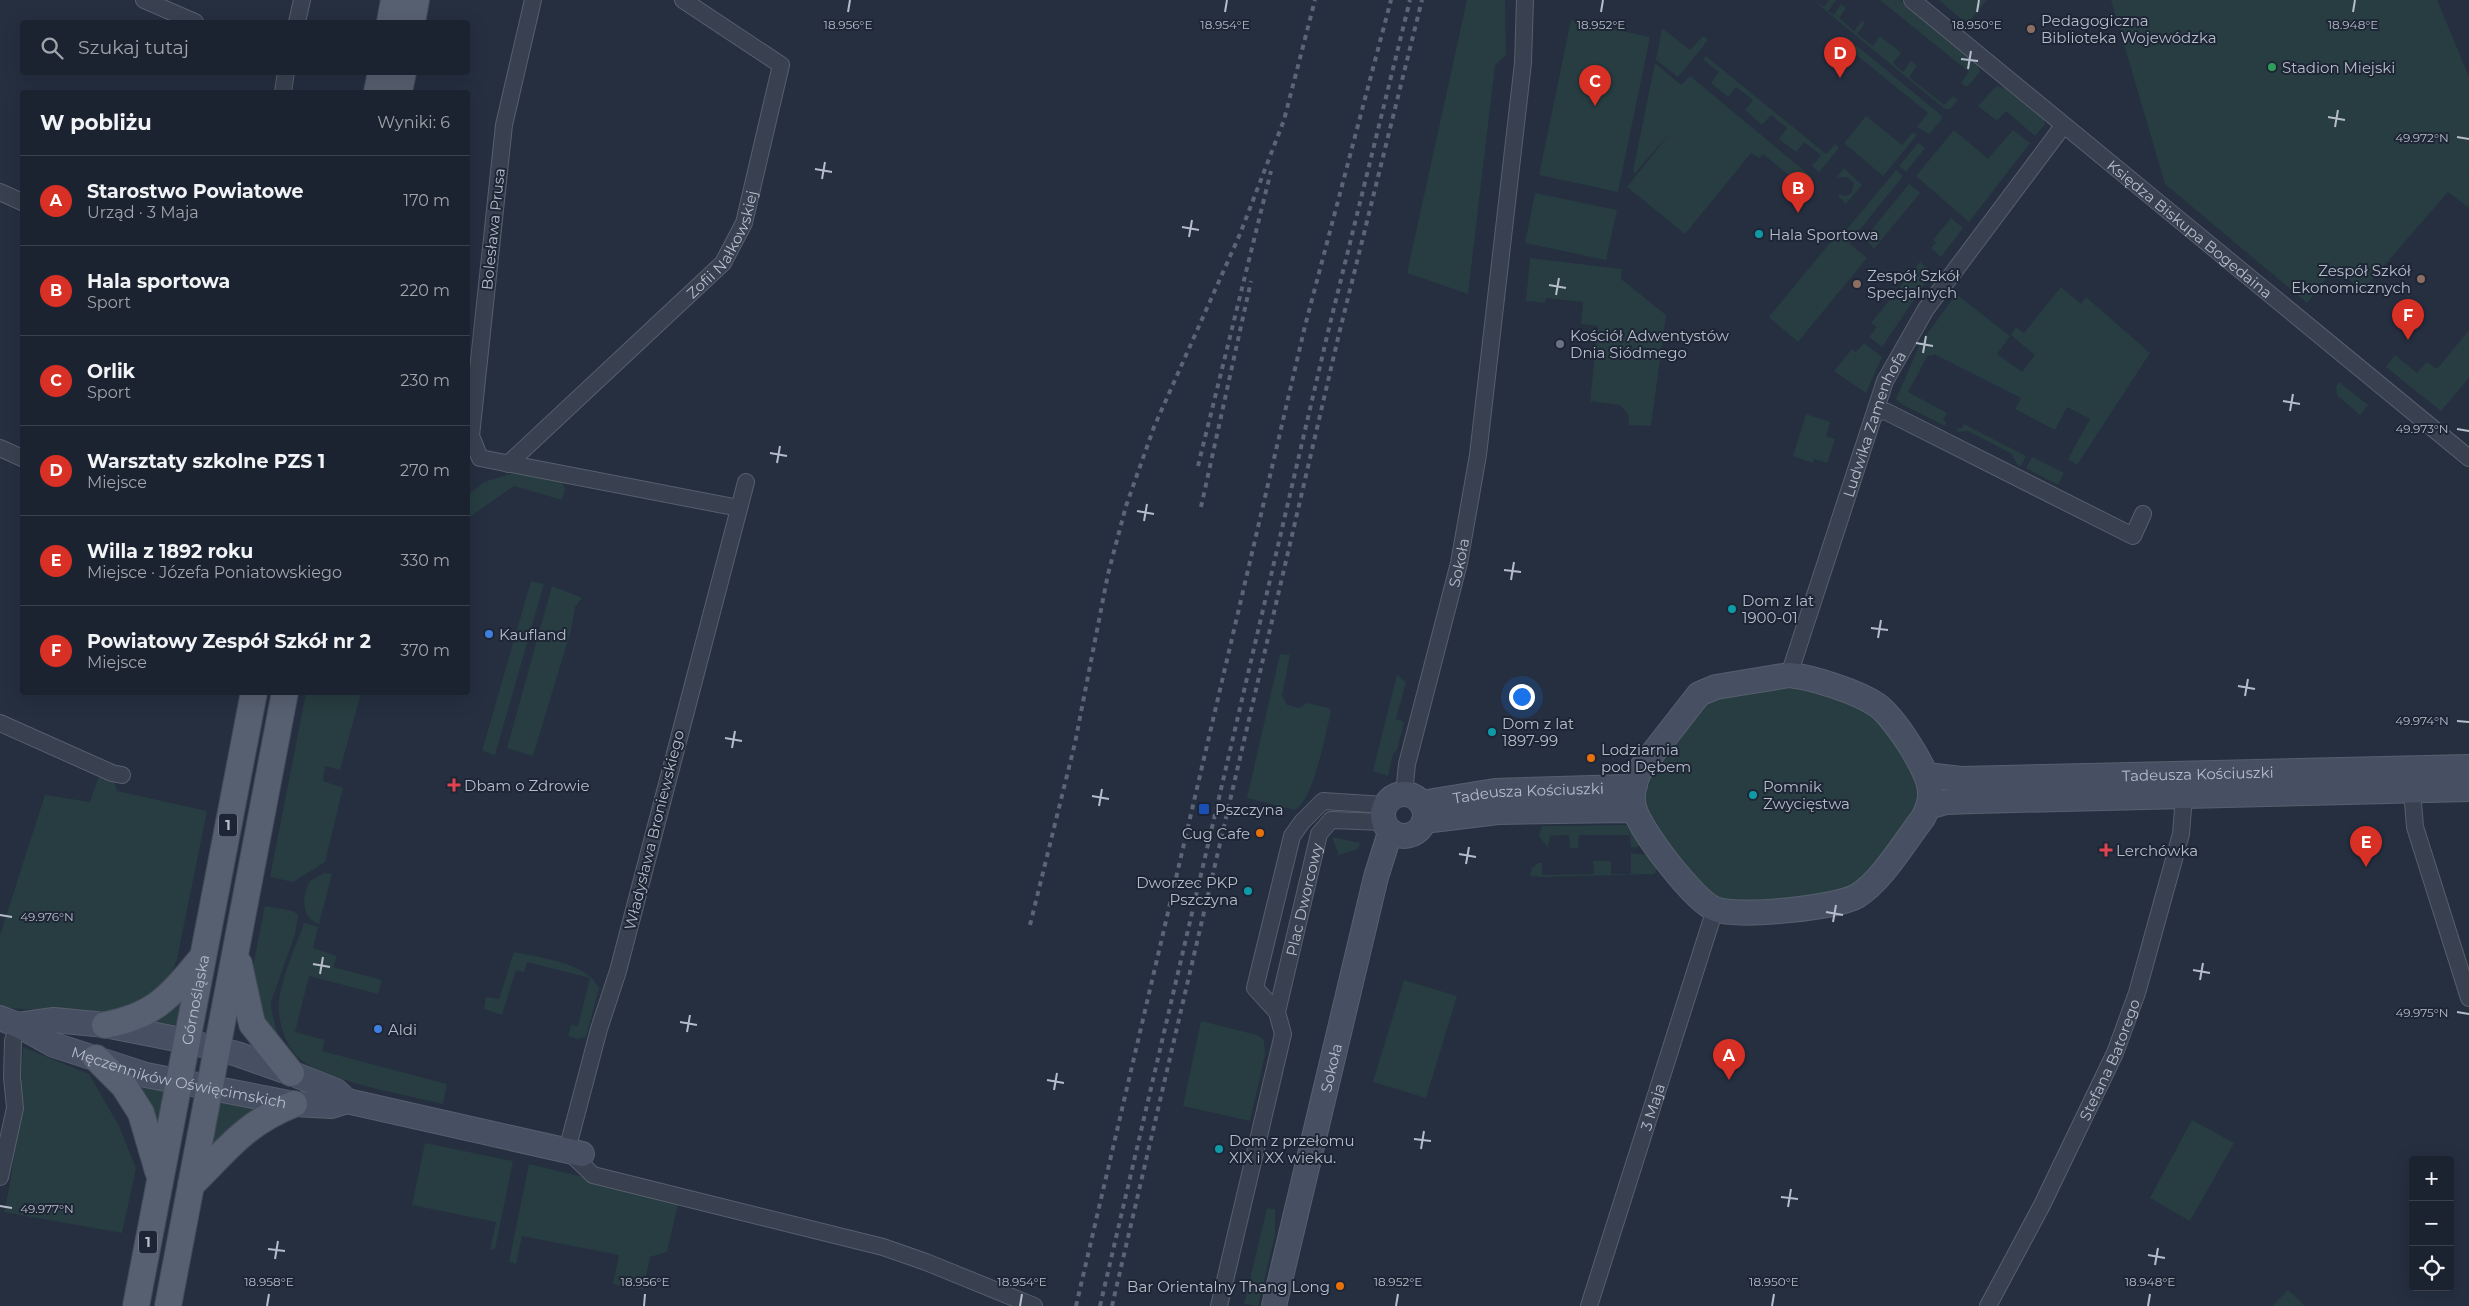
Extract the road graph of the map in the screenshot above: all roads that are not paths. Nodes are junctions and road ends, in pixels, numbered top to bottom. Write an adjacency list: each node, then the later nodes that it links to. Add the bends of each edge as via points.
1 (144, 0): 9 (street)
2 (302, 0): 10 (street)
3 (394, 0): 11 (main road)
4 (416, 0): 12 (main road)
5 (533, 0): 26 (street, Bolesława Prusa, via 504,125 471,436 480,458)
6 (683, 0): 26 (street, Zofii Nałkowskiej, via 782,65 744,223 723,263)
7 (1525, 0): 43 (street, Sokoła, via 1523,63 1477,465 1459,563 1407,764)
8 (1912, 0): 19 (street, Księdza Biskupa Bogedaina)
9 (190, 20)
10 (297, 20)
11 (390, 20)
12 (412, 20)
13 (285, 75): 16 (street)
14 (380, 75): 17 (main road)
15 (402, 75): 18 (main road)
16 (282, 90)
17 (377, 90)
18 (399, 90)
19 (2063, 126): 22 (street, Ludwika Zamenhofa, via 1926,309 1885,382); 25 (street, Księdza Biskupa Bogedaina)
20 (0, 192): 21 (street)
21 (20, 201)
22 (1876, 411): 29 (street, via 1887,412 2133,536); 30 (street, Ludwika Zamenhofa)
23 (0, 448): 24 (street)
24 (20, 457)
25 (2469, 458)
26 (508, 464): 28 (street)
27 (746, 482): 28 (street, Władysława Broniewskiego)
28 (739, 508): 59 (street, Władysława Broniewskiego, via 618,971 599,1029)
29 (2143, 514)
30 (1789, 675): 36 (street, via 1813,679 1878,706); 37 (street, via 1716,687 1699,694 1642,767)
31 (253, 695): 46 (main road, Górnośląska / 1)
32 (284, 695): 45 (main road, Górnośląska / 1)
33 (0, 723): 35 (street)
34 (2469, 767): 36 (street, Tadeusza Kościuszki, via 1961,778)
35 (122, 775)
36 (1927, 775): 41 (street)
37 (1634, 785): 42 (street); 43 (street, Tadeusza Kościuszki, via 1495,791)
38 (2469, 789): 39 (street, Tadeusza Kościuszki)
39 (2412, 790): 40 (street, Tadeusza Kościuszki); 47 (street, via 2415,826)
40 (2184, 796): 41 (street, Tadeusza Kościuszki, via 1946,802); 69 (street, Stefana Batorego, via 2178,843 2138,993 2115,1053 2042,1206)
41 (1928, 807): 44 (street, via 1873,883 1850,900 1830,906 1748,912)
42 (1635, 812): 43 (street, Tadeusza Kościuszki); 44 (street, via 1690,890)
43 (1402, 813): 48 (street, Plac Dworcowy, via 1331,820 1319,834); 48 (street, via 1324,802 1292,836 1255,988); 67 (street, Sokoła, via 1388,839 1376,877)
44 (1715, 909): 68 (street, 3 Maja)
45 (236, 948): 52 (main road, Górnośląska / 1); 54 (main road, via 252,1024)
46 (202, 958): 50 (main road, via 155,1008 135,1018); 51 (main road, Górnośląska / 1)
47 (2469, 998)
48 (1277, 1012): 66 (street, Plac Dworcowy, via 1283,1034)
49 (9, 1022): 50 (street, Męczenników Oświęcimskich, via 54,1020); 53 (street, Męczenników Oświęcimskich, via 54,1045); 60 (street, via 13,1041 15,1108)
50 (105, 1025): 51 (street, Męczenników Oświęcimskich)
51 (186, 1041): 52 (street, Męczenników Oświęcimskich); 55 (main road, Górnośląska / 1)
52 (216, 1049): 54 (street, Męczenników Oświęcimskich); 56 (main road, Górnośląska / 1)
53 (96, 1058): 55 (street, Męczenników Oświęcimskich); 61 (main road, via 124,1086 140,1112)
54 (291, 1073): 57 (street, Męczenników Oświęcimskich, via 336,1091)
55 (178, 1082): 56 (street, Męczenników Oświęcimskich); 61 (main road, Górnośląska / 1)
56 (209, 1088): 58 (street, Męczenników Oświęcimskich); 62 (main road, Górnośląska / 1)
57 (347, 1102): 58 (street, Męczenników Oświęcimskich, via 331,1106); 59 (street, Męczenników Oświęcimskich)
58 (294, 1104): 62 (main road, via 267,1114 238,1136)
59 (575, 1152): 63 (street, via 593,1175 883,1247)
60 (0, 1177)
61 (160, 1177): 64 (main road, Górnośląska / 1)
62 (191, 1185): 65 (main road, Górnośląska / 1)
63 (1034, 1305)
64 (136, 1306)
65 (168, 1306)
66 (1220, 1306)
67 (1274, 1306)
68 (1589, 1306)
69 (1988, 1306)

